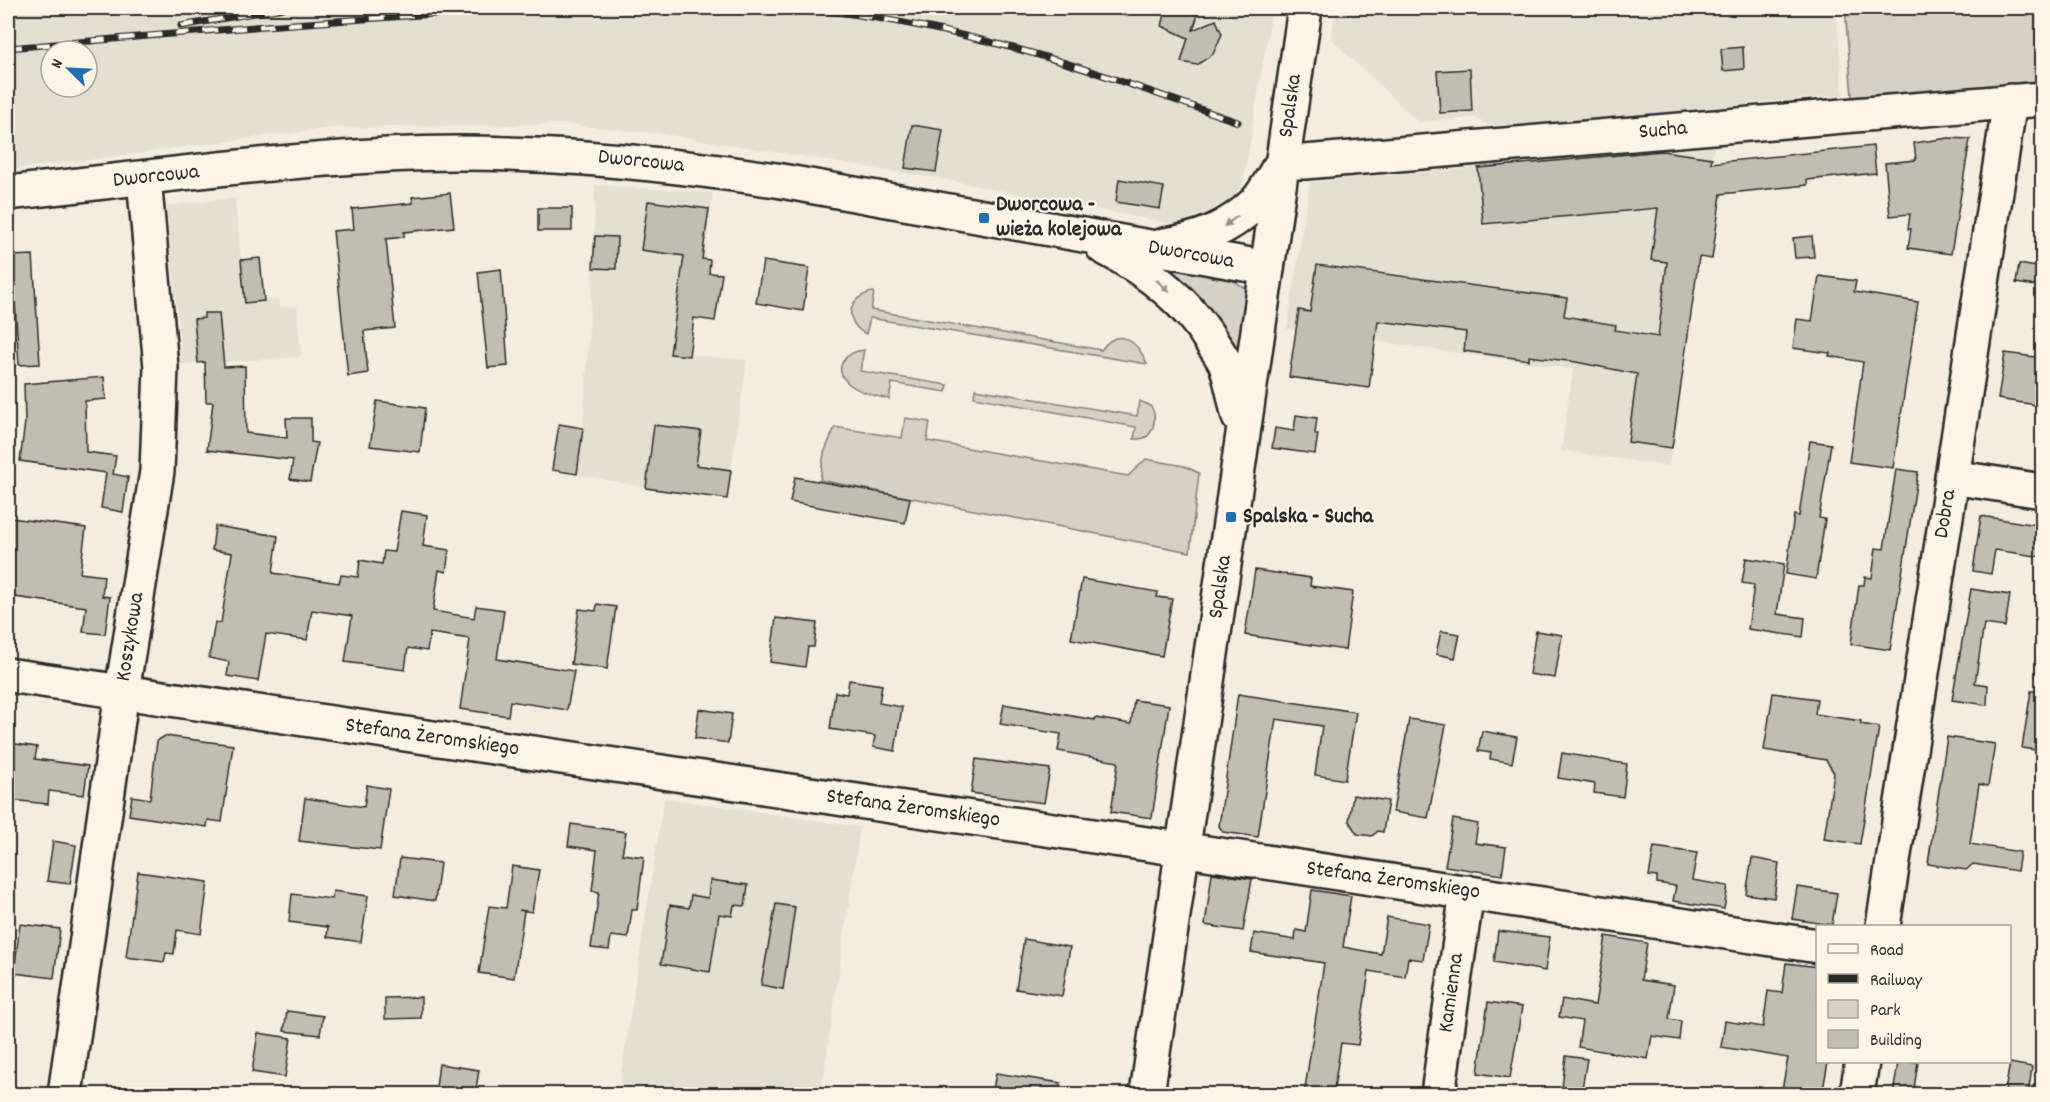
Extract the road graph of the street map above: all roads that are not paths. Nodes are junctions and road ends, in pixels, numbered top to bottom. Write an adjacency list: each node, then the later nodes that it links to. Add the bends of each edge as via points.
1 (1305, 8): 4 (street, Spalska)
2 (2043, 99): 3 (street, Sucha)
3 (2010, 102): 4 (street, Sucha); 11 (street, Dobra)
4 (1283, 162): 8 (street, one-way to 8, via 1256,203 1223,228 1190,242); 9 (street, Spalska)
5 (144, 178): 6 (street, Dworcowa); 7 (street, Dworcowa, via 388,155 572,156 776,180); 14 (street, Koszykowa, via 161,367 160,418 157,471)
6 (8, 194)
7 (1077, 234): 8 (street, Dworcowa); 10 (street, one-way to 10, via 1158,280 1187,308 1226,366)
8 (1144, 247): 9 (street, Dworcowa)
9 (1267, 268): 10 (street, Spalska)
10 (1243, 438): 15 (street, Spalska)
11 (1952, 477): 12 (street); 17 (street, Dobra)
12 (2043, 491)
13 (8, 675): 14 (street, Stefana Żeromskiego)
14 (122, 692): 15 (street, Stefana Żeromskiego); 20 (street, Koszykowa)
15 (1182, 849): 16 (street, Stefana Żeromskiego); 21 (street, Spalska)
16 (1467, 892): 18 (street, Stefana Żeromskiego); 22 (street, Kamienna)
17 (1882, 925)
18 (1816, 946)
19 (1862, 1063): 23 (street)
20 (65, 1095)
21 (1147, 1095)
22 (1438, 1095)
23 (1857, 1095)

